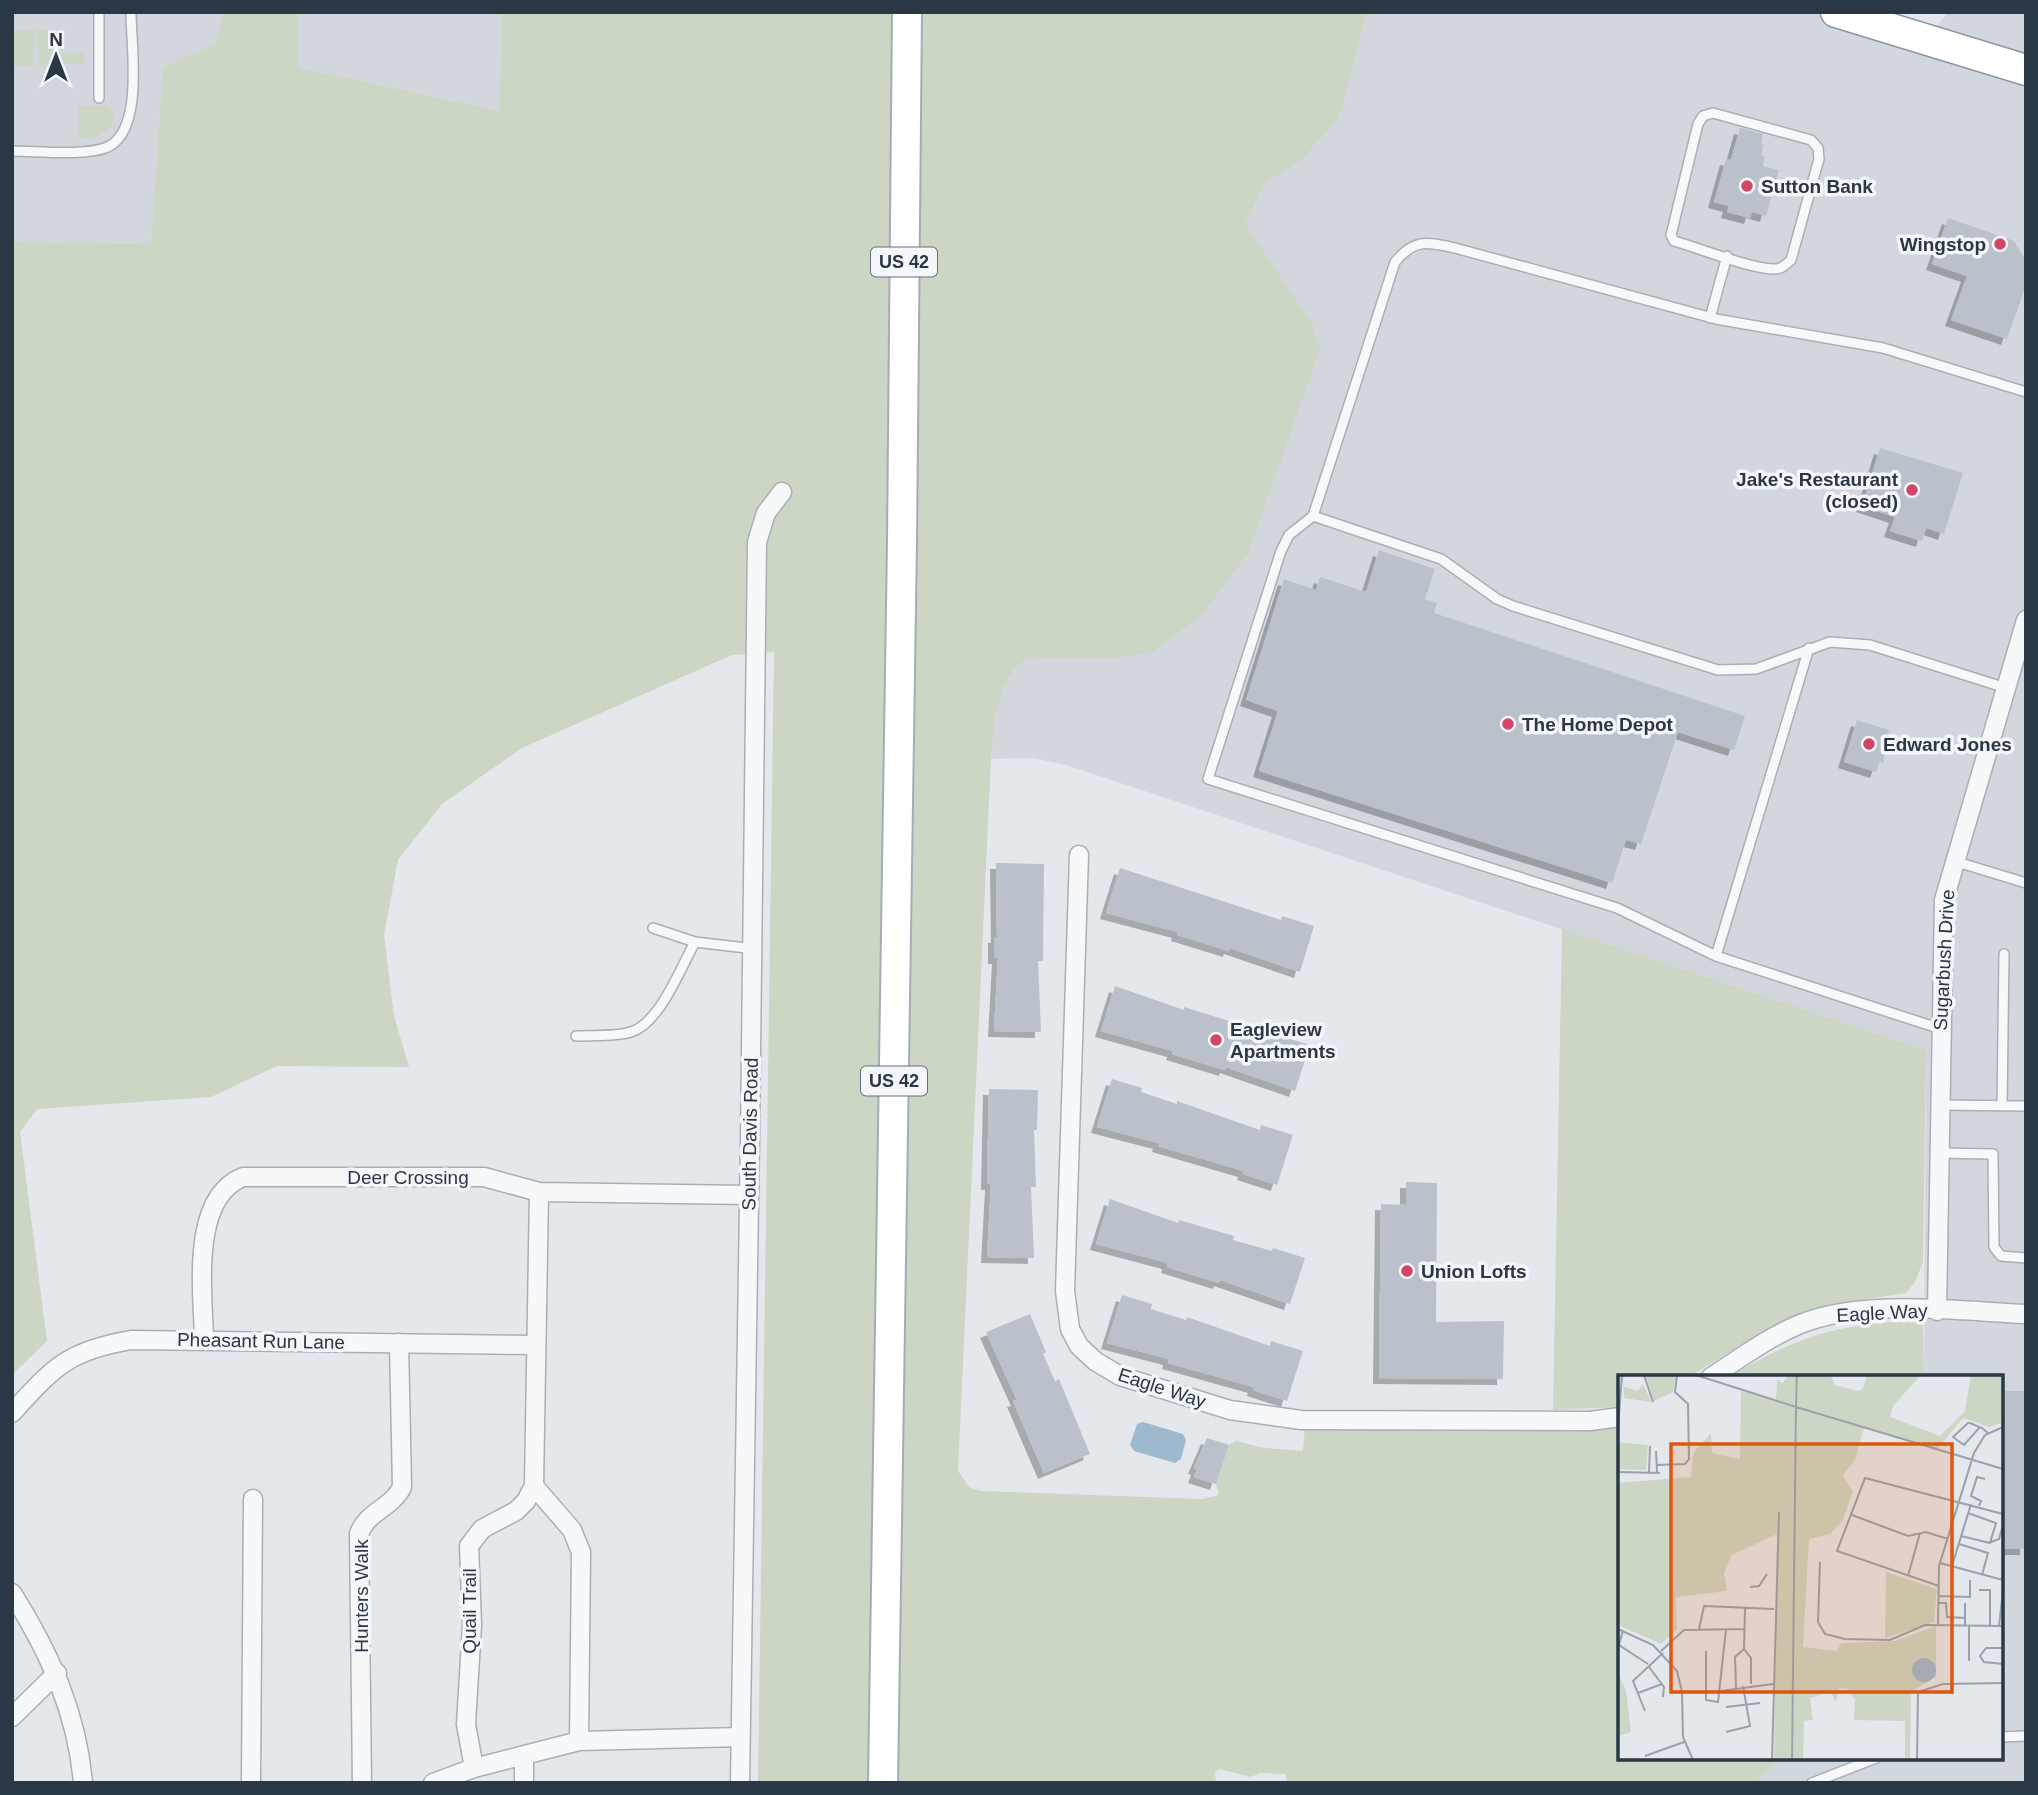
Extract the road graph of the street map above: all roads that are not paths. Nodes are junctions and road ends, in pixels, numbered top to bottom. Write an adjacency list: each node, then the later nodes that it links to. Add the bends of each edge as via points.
1 (99, 12): 6 (lane)
2 (131, 12): 7 (lane, via 127,130 104,149)
3 (907, 12): 59 (main road, US 42)
4 (1836, 12): 5 (highway)
5 (2026, 70)
6 (99, 98)
7 (12, 151)
8 (1727, 256): 8 (lane, via 1772,269 1791,260 1819,159 1818,148 1811,140 1713,113 1698,124 1671,235 1674,241); 9 (lane)
9 (1710, 318): 10 (lane, via 1883,348); 12 (lane, via 1455,248 1429,243 1406,249 1395,262)
10 (2026, 392)
11 (782, 492): 21 (street, South Davis Road, via 766,513 757,542)
12 (1312, 516): 14 (lane, via 1441,559 1513,606 1690,663 1739,672); 23 (lane, via 1280,551 1208,779 1617,908)
13 (2026, 620): 15 (street, Sugarbush Drive)
14 (1809, 648): 15 (lane, via 1847,642 1870,645); 23 (lane)
15 (2006, 688): 17 (street, Sugarbush Drive)
16 (1079, 855): 40 (street, Eagle Way, via 1065,1291 1070,1329 1087,1354 1120,1376 1263,1416 1529,1421)
17 (1954, 861): 18 (lane); 24 (street, Sugarbush Drive, via 1944,908)
18 (2026, 883)
19 (653, 928): 20 (lane)
20 (695, 942): 21 (lane); 25 (lane, via 664,1000 640,1027 630,1032)
21 (755, 949): 31 (street, South Davis Road)
22 (2004, 954): 27 (lane)
23 (1716, 956): 24 (lane)
24 (1941, 1029): 26 (street, Sugarbush Drive)
25 (576, 1036)
26 (1940, 1105): 27 (lane); 29 (street, Sugarbush Drive)
27 (2002, 1106): 28 (lane)
28 (2026, 1106)
29 (1940, 1153): 32 (lane, via 1993,1154 1994,1247 2001,1256); 33 (street, Sugarbush Drive)
30 (539, 1192): 31 (street, Deer Crossing); 35 (street, Deer Crossing, via 484,1177 284,1175 236,1180 216,1197 209,1211); 37 (street)
31 (749, 1195): 47 (street, South Davis Road)
32 (2026, 1258)
33 (1937, 1311): 34 (street, Eagle Way); 38 (street, Eagle Way, via 1821,1317 1773,1337)
34 (2026, 1314)
35 (204, 1339): 36 (street, Pheasant Run Lane); 39 (street, Pheasant Run Lane, via 131,1340 75,1354 50,1372)
36 (399, 1343): 37 (street, Pheasant Run Lane); 55 (street, Hunters Walk, via 402,1487 365,1521 359,1534)
37 (535, 1345): 41 (street)
38 (1714, 1375)
39 (12, 1413)
40 (1618, 1417)
41 (534, 1486): 49 (street, via 572,1530 581,1552); 52 (street, Quail Trail, via 516,1511 482,1529 469,1546 472,1637 466,1724)
42 (253, 1499): 54 (street)
43 (12, 1592): 44 (street)
44 (57, 1673): 45 (street); 53 (street, via 75,1730)
45 (12, 1717)
46 (2026, 1736): 48 (lane)
47 (740, 1737): 49 (street); 58 (street, South Davis Road)
48 (2003, 1737)
49 (579, 1741): 50 (street)
50 (524, 1755): 52 (street); 57 (street)
51 (1871, 1760): 60 (lane)
52 (474, 1768): 56 (street)
53 (83, 1783)
54 (251, 1783)
55 (362, 1783)
56 (433, 1783)
57 (524, 1783)
58 (740, 1783)
59 (883, 1783)
60 (1812, 1783)

